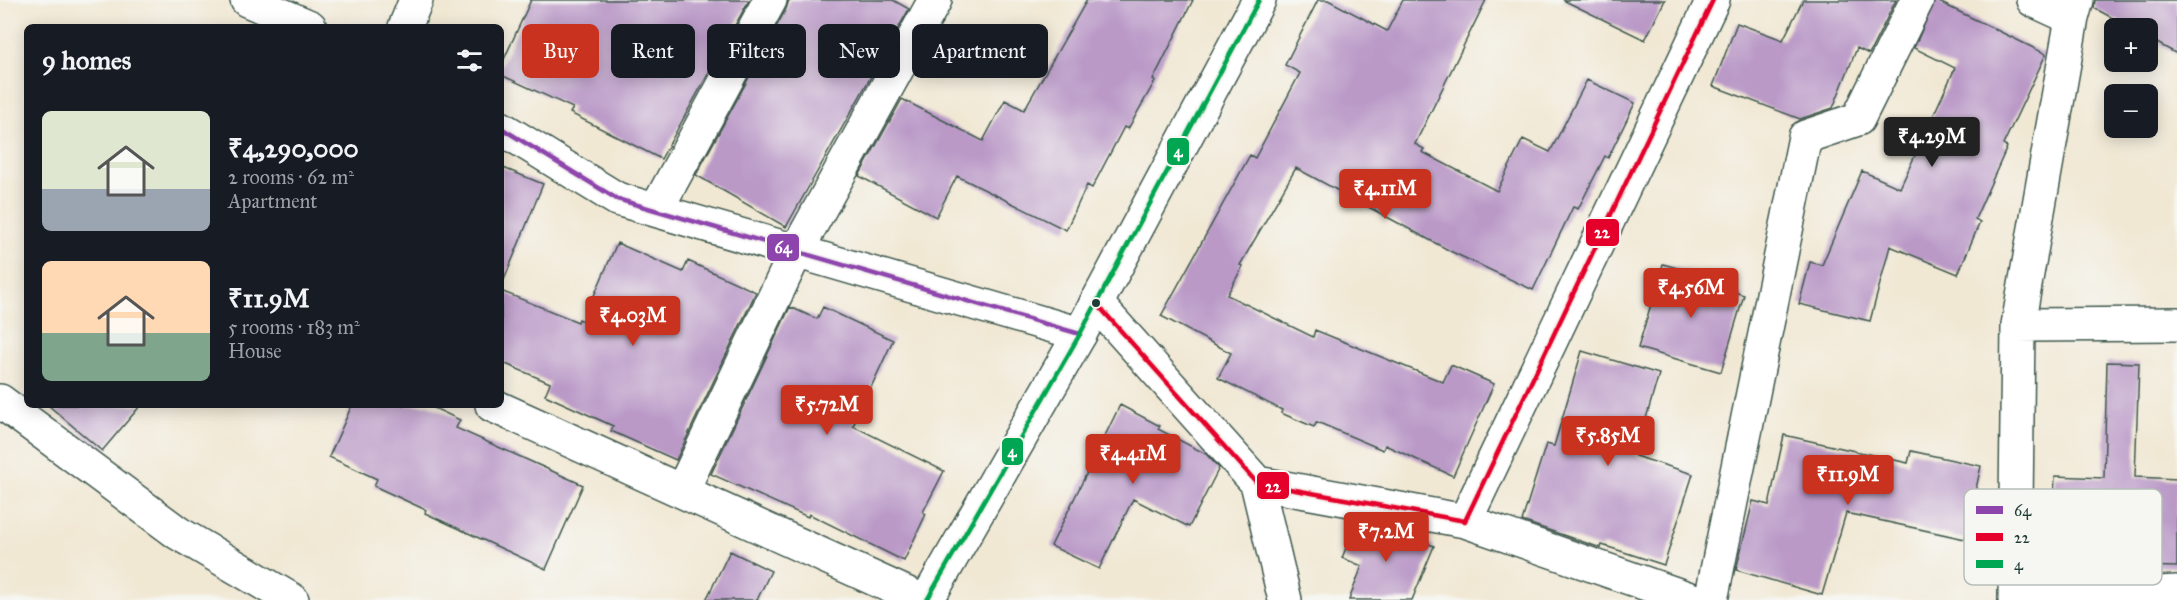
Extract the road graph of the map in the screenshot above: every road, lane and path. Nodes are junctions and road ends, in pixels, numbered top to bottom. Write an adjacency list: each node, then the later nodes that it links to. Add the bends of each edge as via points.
1 (247, 0): 10 (street)
2 (416, 0): 11 (street)
3 (770, 0): 13 (street)
4 (935, 0): 14 (street)
5 (1259, 0): 15 (street)
6 (1713, 0): 24 (street)
7 (1917, 0): 32 (street, via 1858,119 1805,137)
8 (2033, 0): 9 (street)
9 (2075, 9): 17 (street)
10 (303, 24)
11 (406, 24)
12 (504, 130): 13 (street, via 617,199)
13 (656, 210): 14 (street)
14 (796, 252): 18 (street); 23 (street)
15 (1096, 303): 18 (street); 21 (street)
16 (2177, 324): 17 (street)
17 (2018, 325): 22 (street)
18 (1080, 334): 29 (street)
19 (0, 401): 27 (street, via 178,533)
20 (499, 408): 23 (street)
21 (1257, 483): 24 (street); 30 (street)
22 (2016, 489)
23 (682, 491): 28 (street)
24 (1465, 521): 31 (street)
25 (2015, 585): 33 (street)
26 (2177, 592): 34 (street)
27 (292, 600)
28 (921, 600)
29 (927, 600)
30 (1285, 600)
31 (1693, 600)
32 (1711, 600)
33 (2015, 600)
34 (2038, 600)

